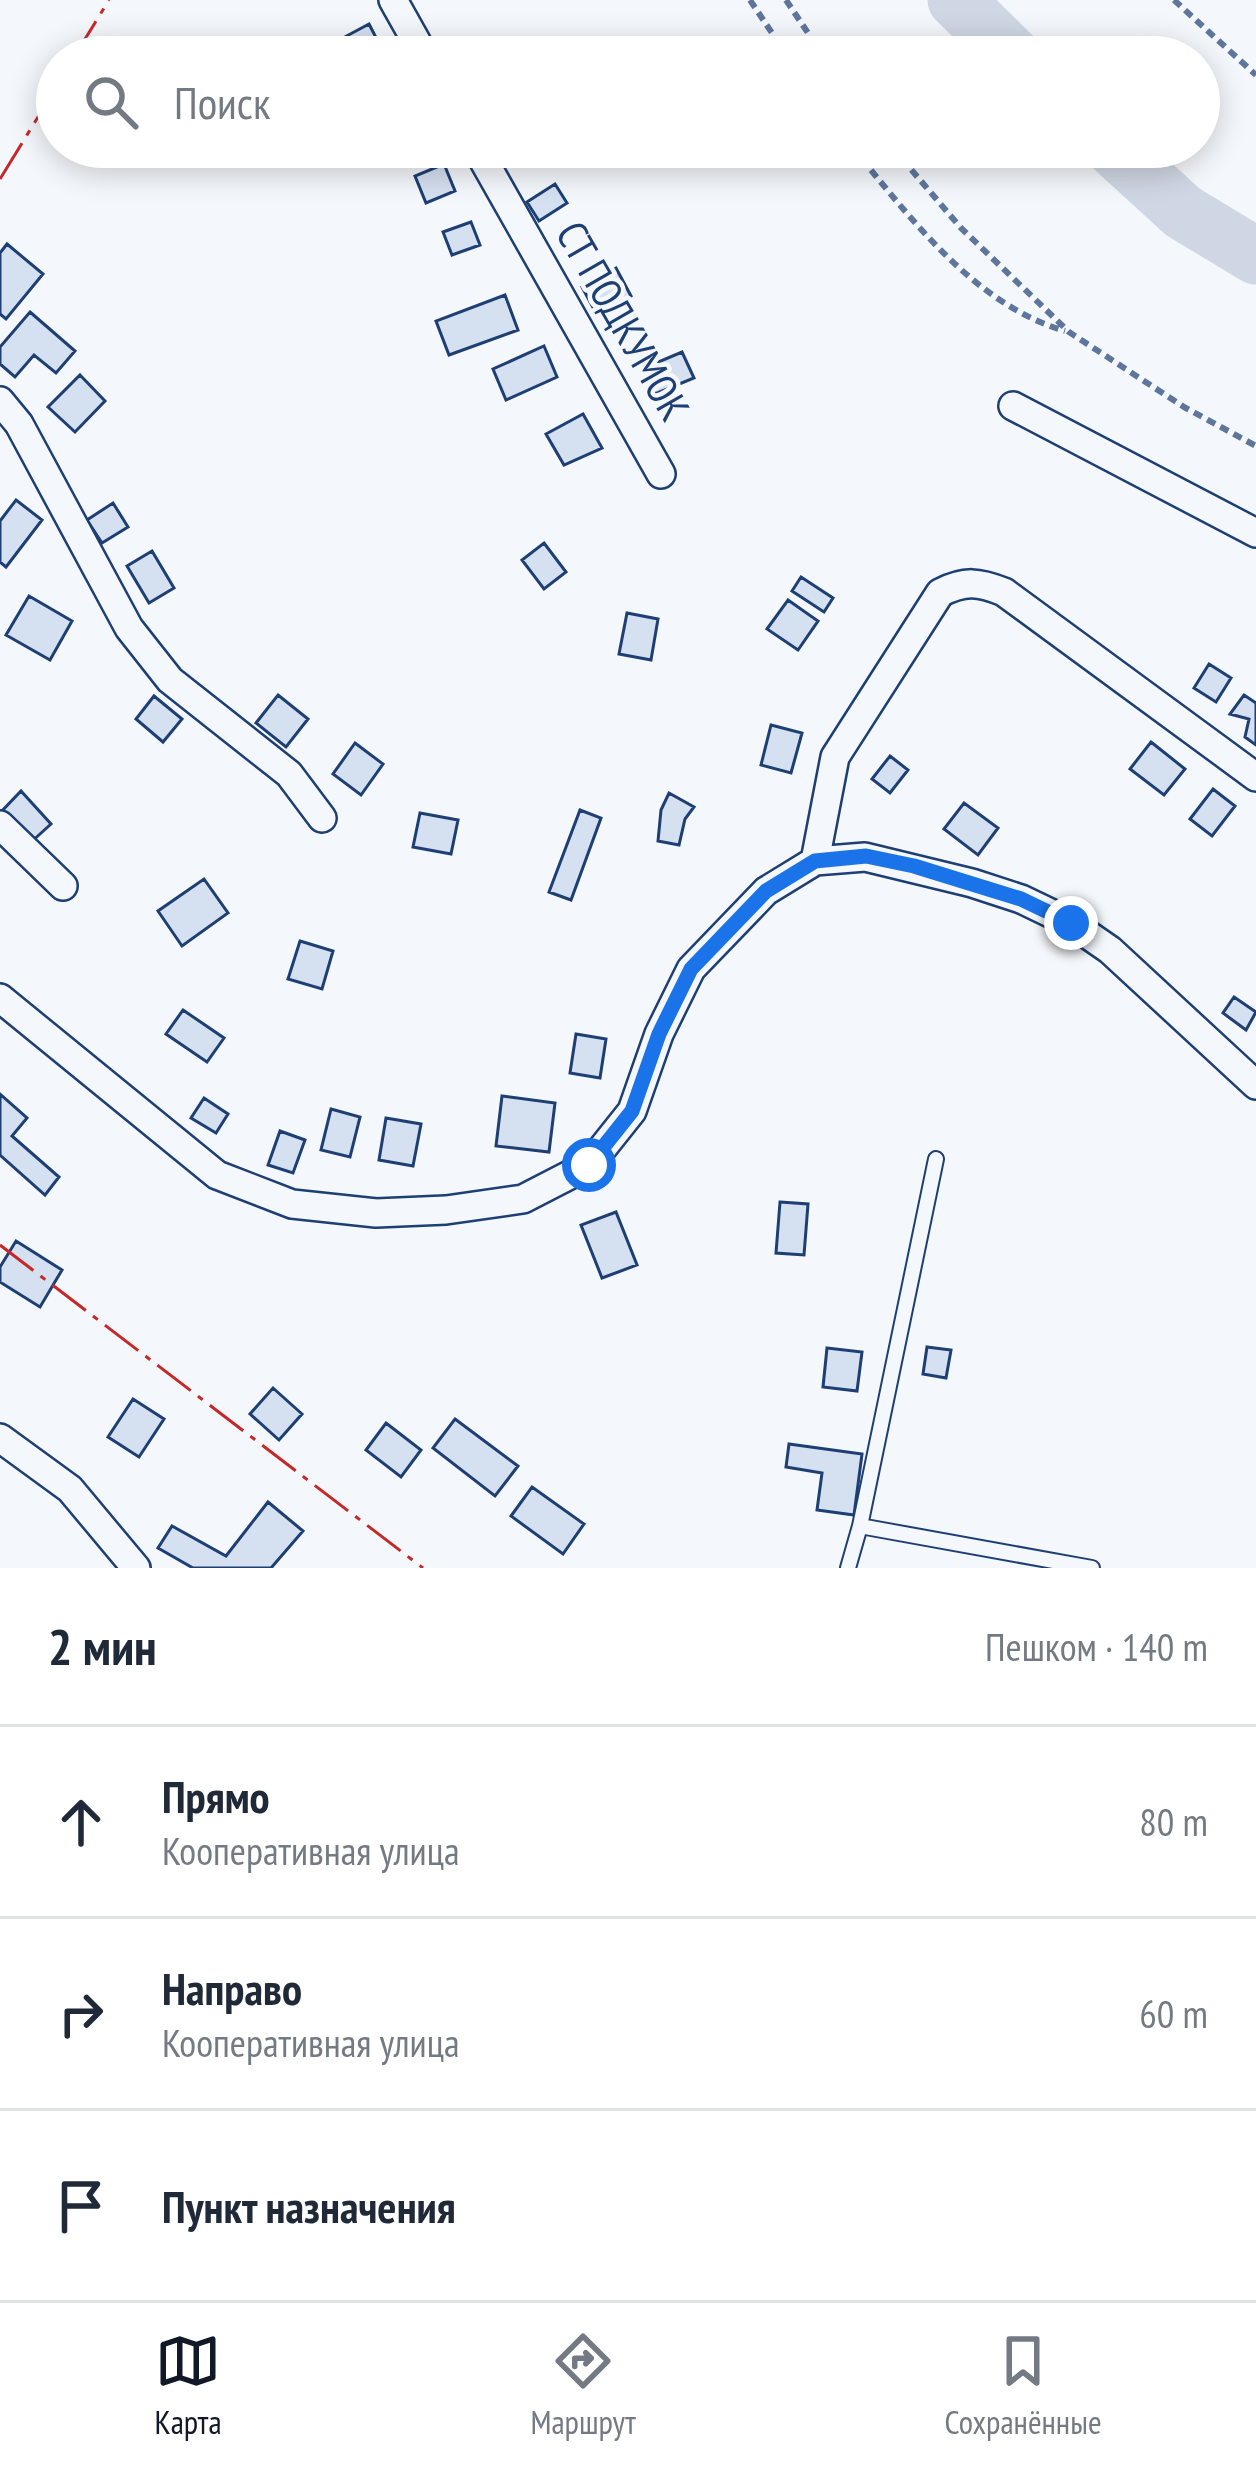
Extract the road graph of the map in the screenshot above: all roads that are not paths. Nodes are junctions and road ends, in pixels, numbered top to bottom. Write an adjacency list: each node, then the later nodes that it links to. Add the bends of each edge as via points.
1 (393, 0): 2 (street)
2 (413, 36)
3 (488, 168): 6 (street, СТ ПОДКУМОК)
4 (0, 401): 9 (street, via 129,628 170,680 289,774)
5 (1012, 406): 7 (street)
6 (661, 474)
7 (1256, 533)
8 (1256, 777): 11 (street, via 1004,592 960,582 940,593 835,757)
9 (322, 818)
10 (0, 825): 12 (street)
11 (815, 861): 13 (street, via 766,891 691,969 632,1111 589,1165 523,1199 376,1214 292,1204 217,1175); 14 (street, via 866,856 914,866 1071,923)
12 (63, 886)
13 (0, 998)
14 (1256, 1085)
15 (936, 1159): 17 (lane)
16 (0, 1438): 18 (street, via 70,1489)
17 (860, 1526): 19 (lane); 20 (lane)
18 (136, 1568)
19 (848, 1568)
20 (1092, 1568)

